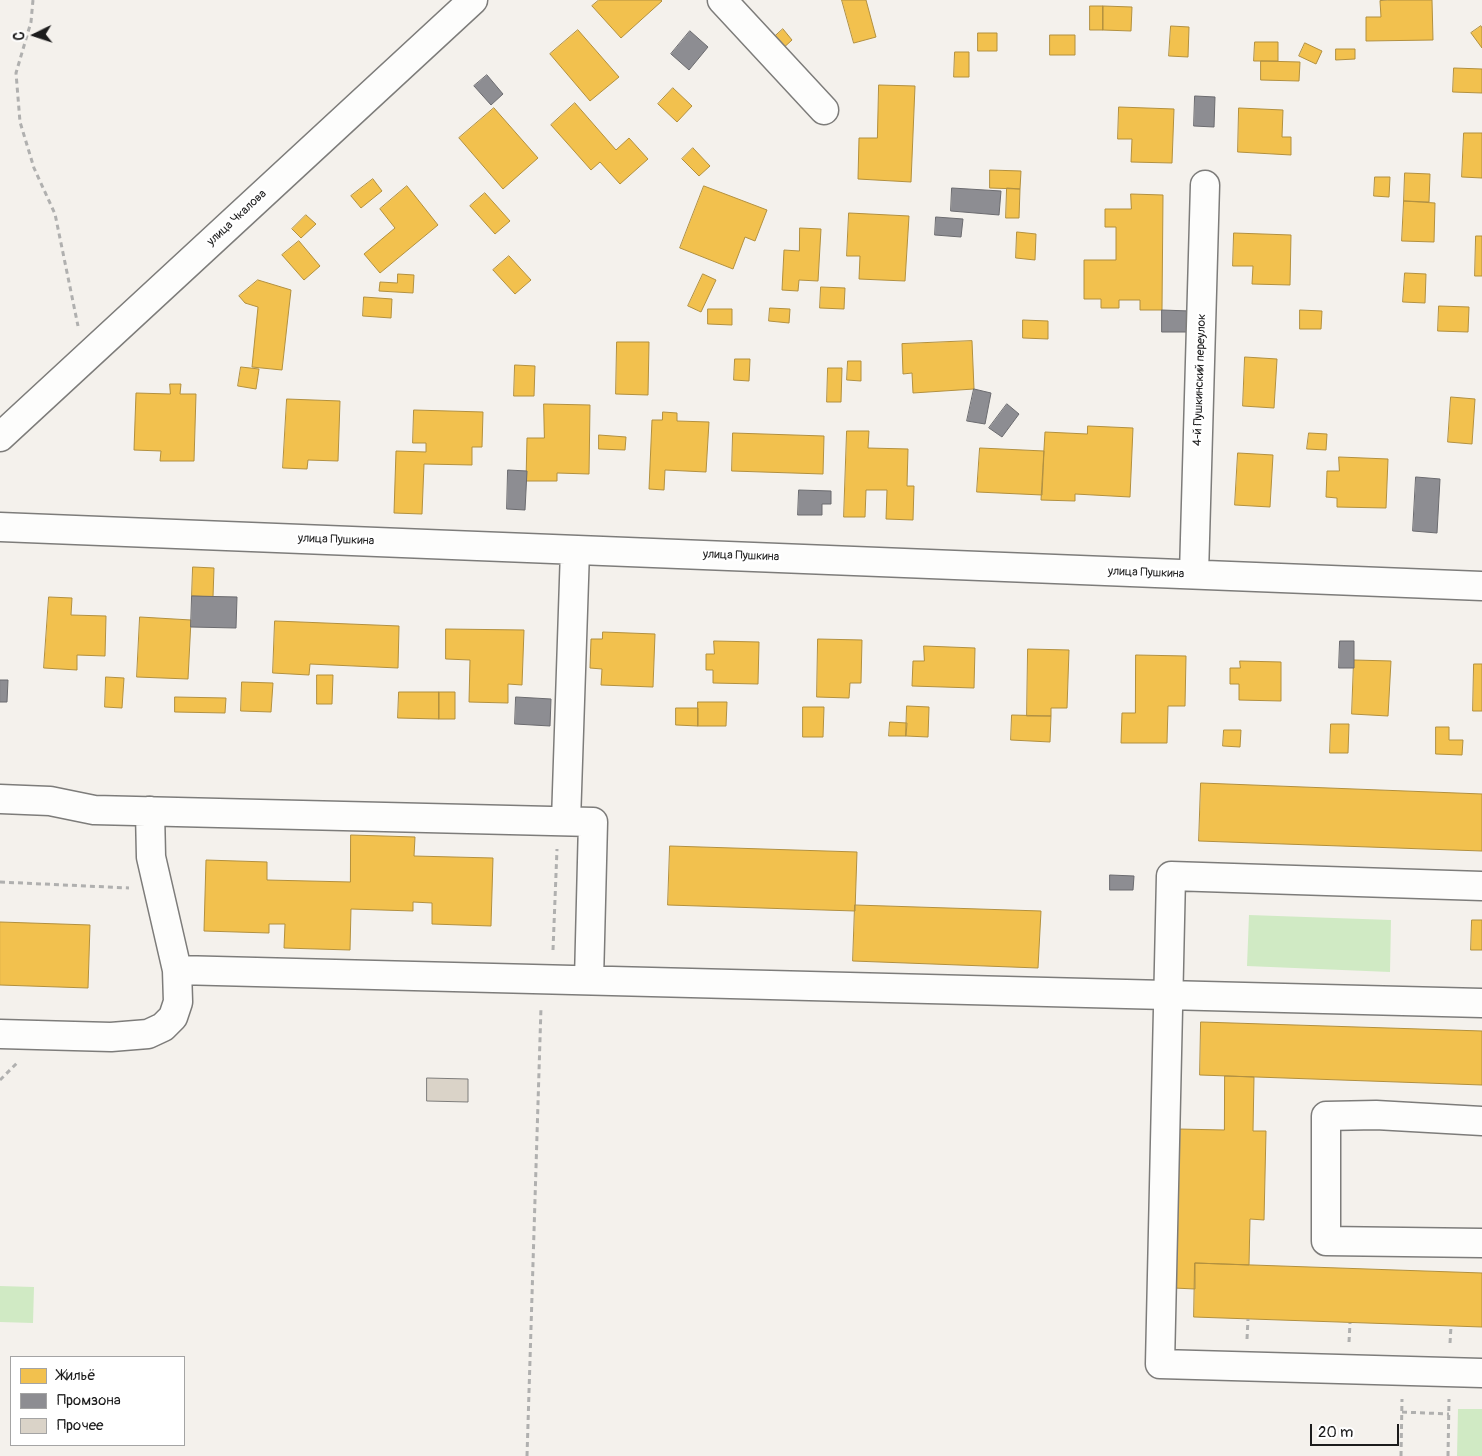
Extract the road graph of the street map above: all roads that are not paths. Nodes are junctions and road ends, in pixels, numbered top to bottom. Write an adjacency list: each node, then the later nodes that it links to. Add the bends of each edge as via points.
1 (473, 0): 5 (street, улица Чкалова)
2 (722, 0): 3 (street)
3 (824, 110)
4 (1205, 185): 8 (street, 4-й Пушкинский переулок)
5 (0, 437)
6 (0, 527): 7 (street, улица Пушкина)
7 (574, 550): 8 (street, улица Пушкина); 12 (street)
8 (1194, 574): 9 (street, улица Пушкина)
9 (1482, 586)
10 (0, 799): 11 (street, via 50,801 94,810)
11 (150, 811): 12 (street); 14 (street, via 151,857)
12 (562, 821): 15 (street, via 592,822)
13 (1482, 886): 16 (street, via 1171,876)
14 (177, 970): 15 (street); 18 (street, via 178,1002 173,1017 148,1034 112,1037)
15 (589, 980): 16 (street)
16 (1167, 995): 17 (street); 21 (street, via 1160,1364)
17 (1482, 1003)
18 (0, 1034)
19 (1482, 1122): 20 (street, via 1376,1115 1326,1116 1326,1241)
20 (1482, 1243)
21 (1482, 1373)

